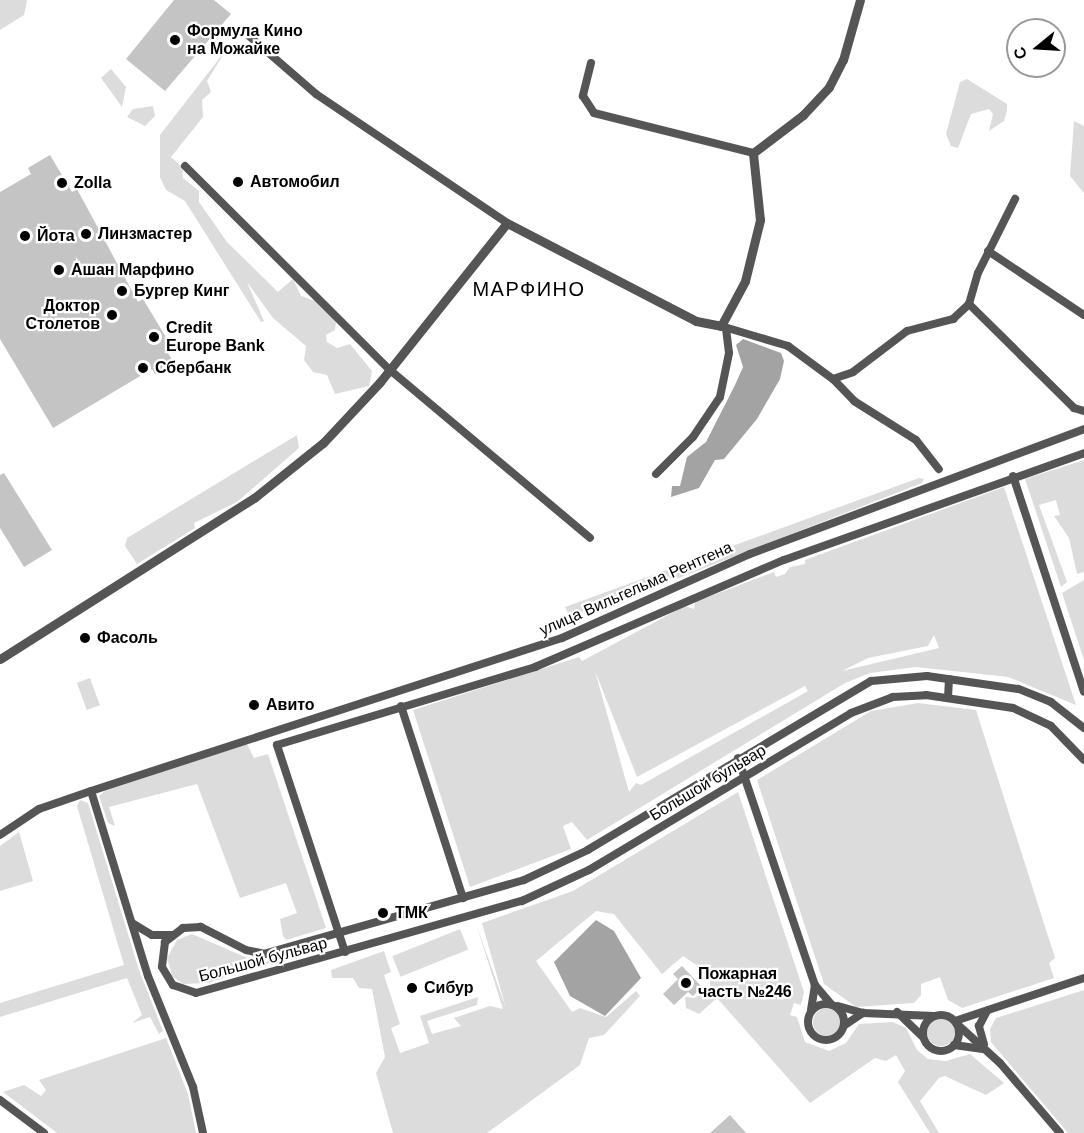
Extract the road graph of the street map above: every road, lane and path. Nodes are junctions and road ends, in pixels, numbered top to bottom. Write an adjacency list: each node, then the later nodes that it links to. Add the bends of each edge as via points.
1 (860, 0): 4 (street, via 843,60 829,87 802,115)
2 (248, 35): 7 (street, via 316,94)
3 (591, 63): 4 (street, via 583,96 594,113)
4 (753, 153): 11 (street, via 760,220 745,281)
5 (186, 166): 12 (street)
6 (1015, 200): 8 (street)
7 (507, 223): 11 (street, via 696,321); 12 (street)
8 (988, 251): 9 (street); 10 (street)
9 (969, 304): 13 (street, via 953,319 907,331 867,363); 14 (street, via 1074,408)
10 (1084, 315)
11 (723, 327): 13 (street, via 788,346); 18 (street, via 729,353 720,397 700,428)
12 (390, 370): 20 (street); 21 (street, via 323,443 254,498)
13 (833, 379): 17 (street, via 854,401 916,440)
14 (1084, 411)
15 (1084, 429): 32 (street, улица Вильгельма Рентгена, via 750,554 549,643)
16 (1084, 453): 19 (street, улица Вильгельма Рентгена)
17 (939, 469)
18 (656, 474)
19 (1013, 476): 23 (street); 25 (street, улица Вильгельма Рентгена, via 710,589 571,653)
20 (590, 538)
21 (0, 659)
22 (949, 679): 24 (street); 27 (street, Большой бульвар, via 1036,695); 29 (street, Большой бульвар, via 896,677 871,681)
23 (1084, 692)
24 (948, 698): 30 (street, Большой бульвар, via 1035,716); 31 (street, Большой бульвар, via 908,695 874,702)
25 (401, 706): 34 (street); 36 (street, улица Вильгельма Рентгена, via 278,745)
26 (1084, 713): 27 (street)
27 (1072, 716): 28 (street, Большой бульвар)
28 (1084, 729)
29 (738, 758): 31 (street); 34 (street, Большой бульвар, via 567,861)
30 (1084, 760)
31 (746, 776): 38 (street, Большой бульвар, via 558,886); 42 (street)
32 (91, 791): 33 (street, улица Вильгельма Рентгена, via 39,809); 35 (street)
33 (0, 835)
34 (463, 898): 36 (street, Большой бульвар)
35 (131, 922): 37 (street, via 152,935); 39 (street)
36 (339, 933): 37 (street, Большой бульвар, via 265,954 246,950 201,927); 38 (street)
37 (172, 934): 41 (street, via 161,960)
38 (345, 952): 41 (street, Большой бульвар, via 196,993)
39 (148, 976): 41 (street, Большой бульвар); 56 (street, via 193,1087)
40 (1084, 978): 44 (street)
41 (173, 985)
42 (815, 985): 43 (street); 45 (street)
43 (833, 1005): 45 (street); 47 (street); 50 (street)
44 (989, 1009): 49 (street); 53 (street, via 979,1026)
45 (811, 1011): 50 (street, via 808,1027 819,1039 836,1038)
46 (895, 1011): 47 (street); 48 (street); 51 (street, via 912,1022)
47 (863, 1013): 50 (street)
48 (934, 1016): 49 (street); 51 (street, via 924,1025)
49 (956, 1022): 52 (street); 53 (street)
50 (845, 1025)
51 (924, 1039): 52 (street, via 938,1051)
52 (954, 1045): 53 (street)
53 (987, 1050): 57 (street)
54 (0, 1100): 55 (street)
55 (44, 1133)
56 (203, 1133)
57 (1060, 1133)

